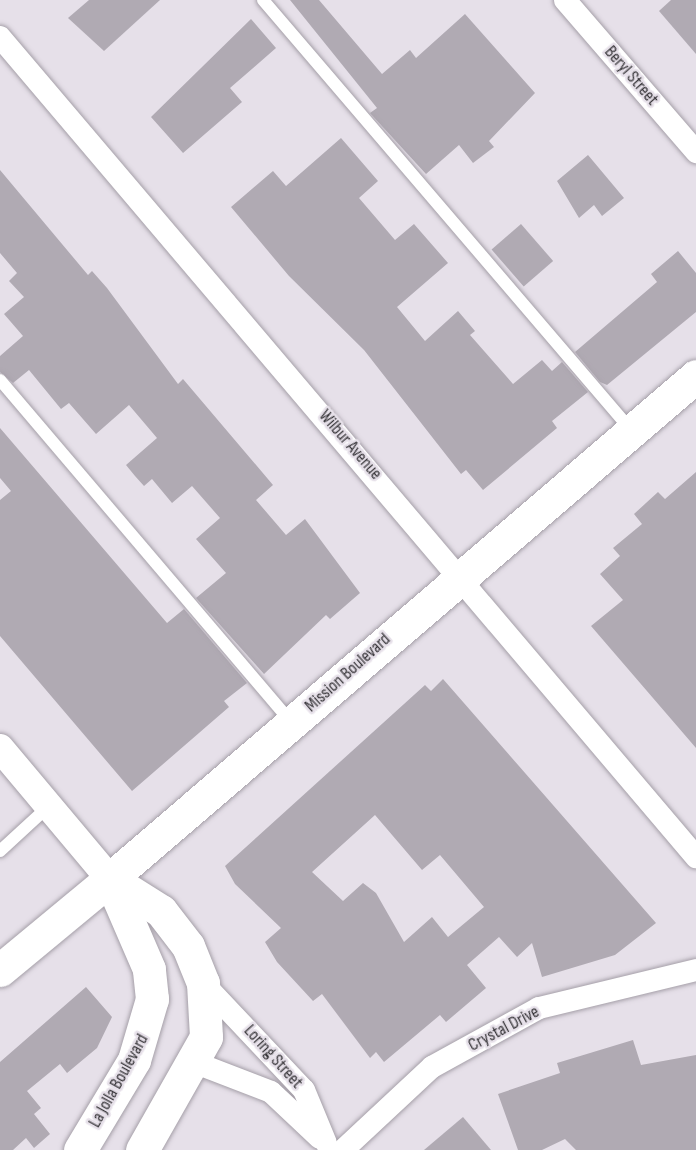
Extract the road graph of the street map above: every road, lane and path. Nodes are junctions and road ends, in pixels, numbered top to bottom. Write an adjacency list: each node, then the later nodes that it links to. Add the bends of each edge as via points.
1 (263, 0): 7 (lane)
2 (565, 0): 4 (street, Beryl Street)
3 (0, 37): 8 (street, Wilbur Avenue)
4 (696, 152)
5 (696, 376): 7 (main road, Mission Boulevard)
6 (0, 380): 9 (lane)
7 (633, 432): 8 (main road, Mission Boulevard)
8 (460, 574): 9 (main road, Mission Boulevard); 13 (street, Wilbur Avenue)
9 (292, 723): 14 (main road, Mission Boulevard)
10 (0, 748): 11 (street)
11 (49, 806): 12 (lane); 14 (street)
12 (0, 851)
13 (696, 857)
14 (110, 879): 15 (main road, Mission Boulevard); 17 (main road, via 161,911 188,946); 20 (main road, La Jolla Boulevard, via 149,969 152,999 134,1060)
15 (0, 970)
16 (696, 970): 19 (street, Crystal Drive, via 539,1008 432,1067)
17 (203, 983): 18 (main road, via 206,1037); 19 (street, Loring Street, via 304,1090)
18 (196, 1063): 19 (street, Loring Street, via 271,1092); 21 (main road)
19 (334, 1148)
20 (80, 1150)
21 (142, 1150)

